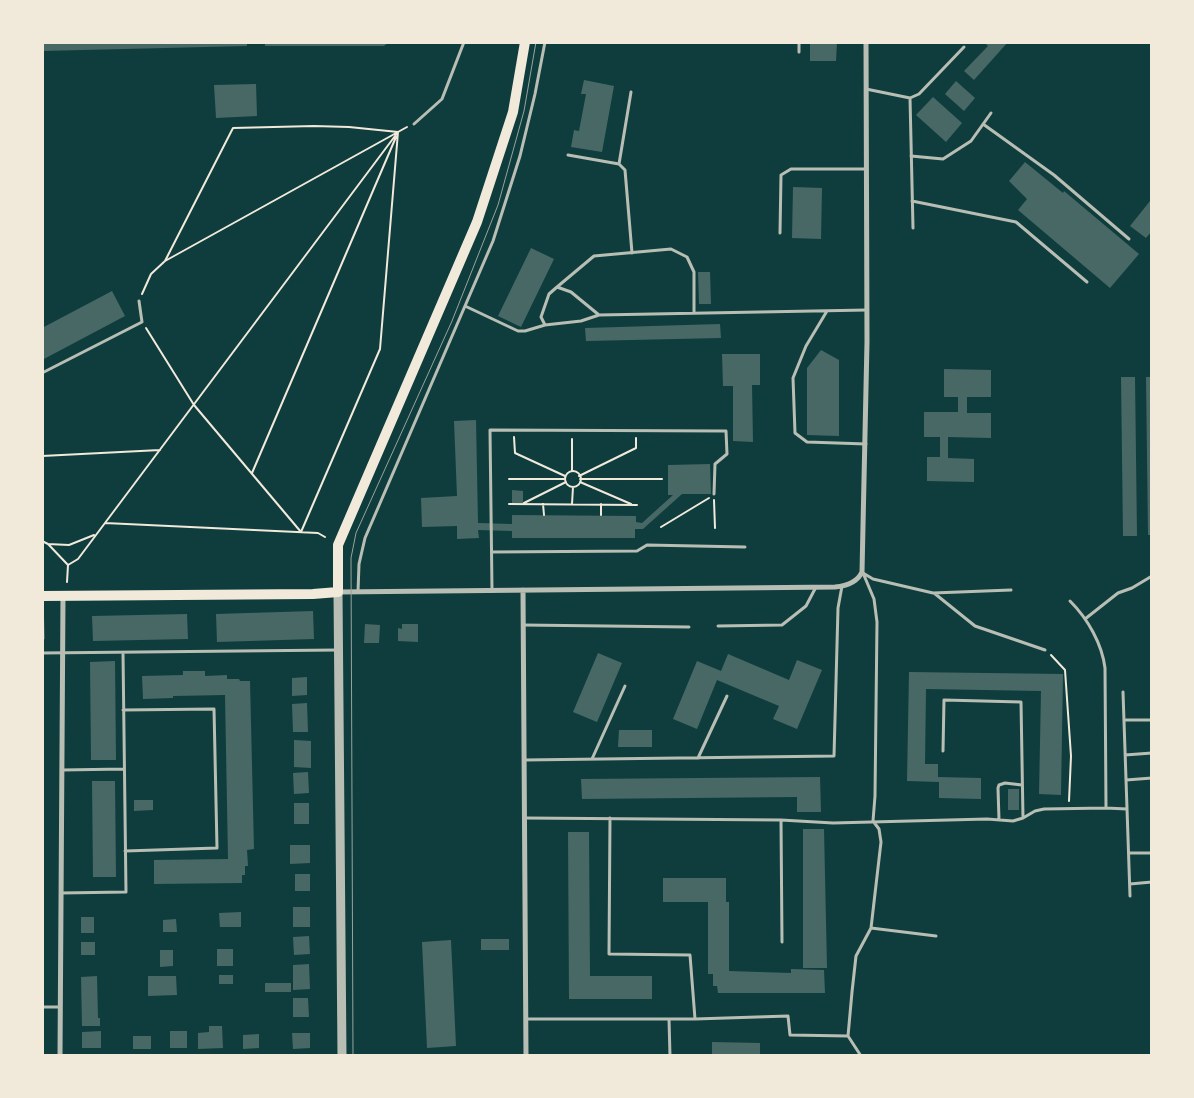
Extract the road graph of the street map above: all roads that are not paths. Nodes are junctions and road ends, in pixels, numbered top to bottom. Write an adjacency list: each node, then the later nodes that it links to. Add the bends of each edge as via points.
1 (464, 42): 12 (lane, via 442,99)
2 (525, 42): 44 (main road, via 513,112 476,222 338,546)
3 (545, 42): 26 (lane, via 514,175 493,242)
4 (800, 42): 7 (lane)
5 (866, 42): 8 (street)
6 (964, 46): 10 (lane, via 920,94)
7 (799, 52)
8 (866, 89): 10 (lane); 17 (street)
9 (632, 92): 16 (lane)
10 (910, 98): 15 (lane)
11 (991, 113): 13 (lane)
12 (414, 124)
13 (983, 124): 15 (lane, via 972,141 943,159); 21 (lane, via 1054,175)
14 (568, 155): 16 (lane)
15 (911, 156): 18 (lane)
16 (619, 164): 22 (lane, via 625,170)
17 (866, 169): 20 (lane, via 791,169 781,175); 27 (street)
18 (912, 200): 19 (lane); 23 (lane, via 1016,222)
19 (913, 228)
20 (780, 233)
21 (1129, 239)
22 (632, 252): 24 (lane, via 594,256); 29 (lane, via 671,249 687,257 694,272)
23 (1087, 282)
24 (557, 287): 30 (lane, via 571,292); 31 (lane, via 549,294 541,317)
25 (139, 300): 32 (lane, via 142,322)
26 (465, 306): 31 (lane, via 518,331); 45 (lane, via 365,538 359,564)
27 (867, 310): 28 (lane); 33 (street)
28 (827, 311): 29 (lane); 33 (lane, via 806,346 793,378 795,433 807,442)
29 (694, 312): 30 (lane)
30 (599, 315): 31 (lane, via 581,321)
31 (545, 325)
32 (42, 373)
33 (866, 444): 37 (street)
34 (714, 494): 36 (lane, via 715,464 727,454 726,431 490,430)
35 (745, 547): 36 (lane, via 647,545 637,551)
36 (492, 552): 41 (lane)
37 (862, 572): 39 (street, via 853,583); 46 (lane, via 873,579); 83 (lane, via 874,599 877,622)
38 (1152, 576): 50 (lane, via 1118,593)
39 (842, 586): 40 (street); 68 (lane, via 838,608 834,756)
40 (816, 587): 42 (street); 53 (lane, via 806,606 782,625)
41 (492, 590): 42 (street); 45 (street)
42 (522, 590): 51 (street)
43 (1011, 590): 46 (lane)
44 (338, 592): 45 (street); 48 (main road); 54 (street)
45 (358, 592)
46 (934, 592): 55 (lane, via 975,626)
47 (42, 596): 48 (main road)
48 (64, 596): 57 (street)
49 (1070, 601): 50 (lane)
50 (1085, 619): 76 (lane, via 1103,655 1105,668)
51 (523, 625): 52 (lane); 70 (street)
52 (689, 626)
53 (718, 626)
54 (340, 650): 58 (lane); 101 (street)
55 (1045, 650)
56 (42, 653): 57 (lane)
57 (63, 653): 58 (lane); 72 (street)
58 (123, 653): 62 (lane)
59 (625, 686): 69 (lane)
60 (1123, 692): 63 (lane)
61 (727, 696): 68 (lane)
62 (123, 710): 71 (lane); 84 (lane, via 214,709 217,838 217,848)
63 (1124, 720): 64 (lane); 67 (lane)
64 (1150, 720)
65 (943, 751): 75 (lane, via 944,700 1021,702)
66 (1152, 753): 67 (lane)
67 (1125, 755): 74 (lane)
68 (698, 758): 69 (lane)
69 (592, 759): 70 (lane)
70 (523, 760): 78 (street)
71 (124, 769): 72 (lane); 84 (lane)
72 (62, 770): 89 (street)
73 (1152, 778): 74 (lane)
74 (1126, 780): 77 (lane)
75 (1022, 784): 80 (lane); 82 (lane, via 999,785)
76 (1106, 808): 77 (lane); 80 (lane, via 1044,809)
77 (1127, 809): 85 (lane)
78 (525, 818): 79 (lane); 96 (street)
79 (610, 818): 81 (lane); 98 (lane, via 609,954 690,955)
80 (1023, 818): 82 (lane)
81 (781, 820): 83 (lane); 93 (lane)
82 (999, 820): 83 (lane)
83 (873, 821): 91 (lane, via 879,829 881,842)
84 (125, 851): 89 (lane, via 126,892)
85 (1129, 853): 86 (lane); 88 (lane)
86 (1152, 853)
87 (1152, 882): 88 (lane)
88 (1130, 884): 90 (lane)
89 (61, 893): 95 (street)
90 (1130, 896)
91 (871, 928): 92 (lane); 99 (lane, via 856,956)
92 (936, 936)
93 (782, 942)
94 (42, 1007): 95 (lane)
95 (60, 1007): 100 (street)
96 (526, 1019): 97 (lane); 102 (street)
97 (669, 1019): 98 (lane); 103 (lane)
98 (695, 1019): 99 (lane, via 788,1016 790,1035)
99 (848, 1036): 104 (lane)
100 (60, 1056)
101 (342, 1056)
102 (526, 1056)
103 (670, 1056)
104 (861, 1056)

